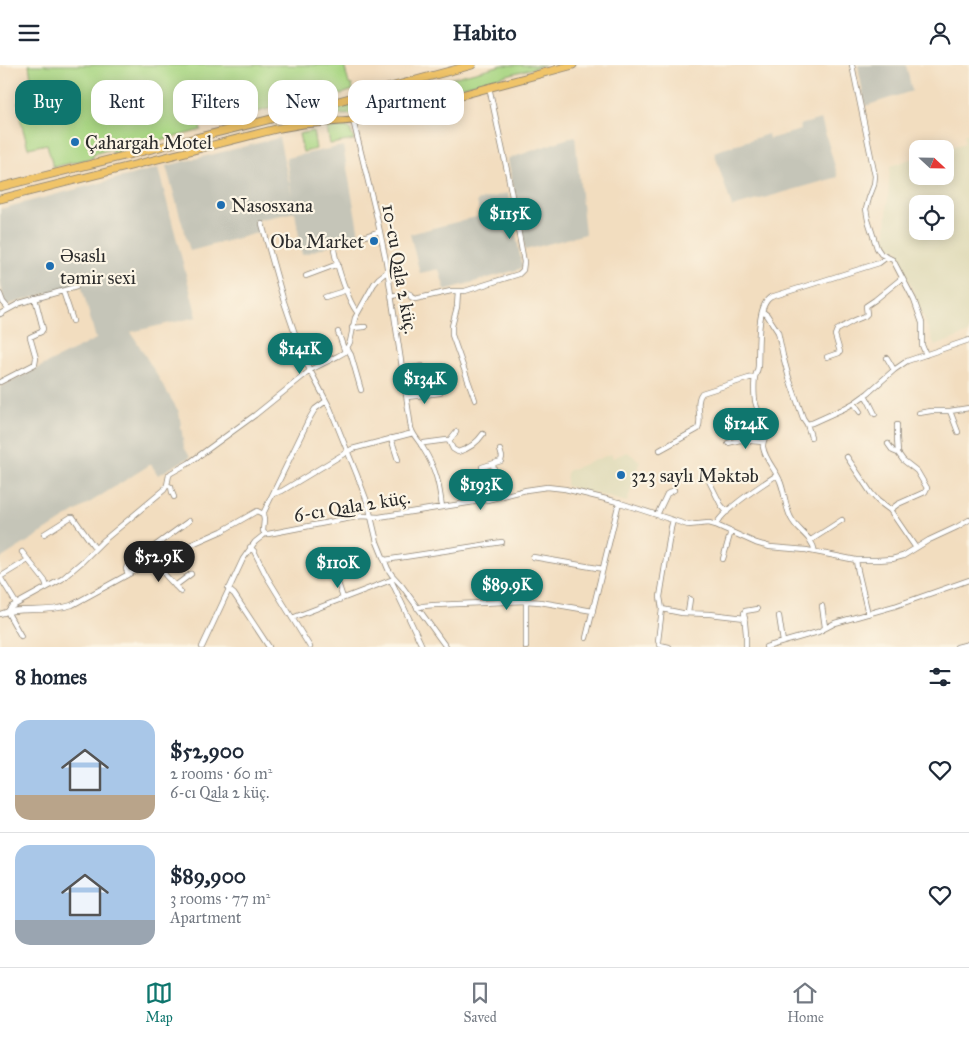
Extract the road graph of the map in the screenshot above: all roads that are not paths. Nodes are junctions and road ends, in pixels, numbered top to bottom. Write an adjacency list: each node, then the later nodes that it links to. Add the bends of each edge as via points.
1 (472, 65): 6 (main road)
2 (567, 65): 5 (main road)
3 (574, 65): 5 (main road)
4 (852, 65): 16 (street, via 875,176 867,214 877,248)
5 (554, 70): 8 (main road)
6 (437, 74): 7 (main road); 12 (main road)
7 (421, 80)
8 (489, 87): 9 (main road); 24 (street, via 524,267 519,274)
9 (464, 94)
10 (348, 120): 13 (main road, via 280,128)
11 (354, 125): 15 (street, 10-cu Qala 2 küç.)
12 (0, 187)
13 (0, 199)
14 (262, 224): 45 (street, via 284,302)
15 (380, 231): 17 (street, via 335,248); 18 (street, 10-cu Qala 2 küç.)
16 (887, 257): 20 (street, via 893,260); 31 (street, via 880,263 769,297)
17 (338, 265): 19 (street); 22 (street)
18 (388, 271): 26 (street, 10-cu Qala 2 küç.); 30 (street, via 374,284)
19 (306, 276)
20 (902, 278): 39 (street, via 920,318); 40 (street, via 866,306 865,316 837,330 835,335 840,352)
21 (76, 287): 23 (street)
22 (346, 290): 27 (street); 30 (street)
23 (63, 291): 28 (street); 33 (street)
24 (458, 291): 26 (street, via 415,299 407,293); 52 (street, via 452,335)
25 (0, 295): 29 (street)
26 (391, 296): 43 (street, 10-cu Qala 2 küç.)
27 (325, 297)
28 (35, 298): 29 (street); 47 (street, via 43,329 30,337 35,365)
29 (9, 309): 32 (street)
30 (358, 312): 35 (street)
31 (763, 312): 46 (street); 60 (street, via 778,331 789,378)
32 (0, 314)
33 (73, 321)
34 (365, 327): 35 (street)
35 (352, 328): 38 (street)
36 (338, 333): 38 (street)
37 (969, 340): 39 (street)
38 (346, 350): 45 (street); 48 (street, via 351,355)
39 (926, 355): 44 (street, via 911,359)
40 (827, 357)
41 (887, 358): 44 (street)
42 (422, 366): 43 (street)
43 (402, 370): 51 (street, 10-cu Qala 2 küç.)
44 (894, 370): 50 (street)
45 (310, 371): 53 (street); 83 (street, via 255,415 169,475)
46 (755, 377): 69 (street, via 755,402 766,433); 74 (street, via 702,393 698,429)
47 (0, 382)
48 (361, 390)
49 (440, 393): 51 (street)
50 (865, 395): 54 (street); 59 (street)
51 (406, 397): 64 (street, 10-cu Qala 2 küç.)
52 (475, 400)
53 (326, 401): 75 (street); 85 (street, via 315,409)
54 (854, 403): 57 (street); 60 (street)
55 (969, 408): 56 (street)
56 (950, 411): 58 (street); 63 (street)
57 (860, 412)
58 (919, 413)
59 (875, 414)
60 (807, 424): 66 (street)
61 (897, 425): 76 (street)
62 (456, 432): 68 (street)
63 (958, 432)
64 (413, 433): 67 (street); 72 (street, 10-cu Qala 2 küç.)
65 (483, 435): 68 (street, via 461,452 453,449)
66 (811, 437)
67 (391, 439): 75 (street); 78 (street)
68 (449, 441): 72 (street)
69 (763, 442): 70 (street, via 738,440); 81 (street, via 765,455)
70 (728, 443)
71 (888, 444): 76 (street)
72 (421, 445): 89 (street, 10-cu Qala 2 küç., via 437,476)
73 (500, 450): 79 (street, via 502,459)
74 (660, 450)
75 (348, 451): 85 (street); 94 (street)
76 (898, 453): 90 (street, via 917,471 927,489)
77 (847, 457): 90 (street, via 874,498)
78 (398, 460)
79 (493, 464): 80 (street); 87 (street)
80 (482, 467)
81 (777, 475): 91 (street); 103 (street, via 791,518)
82 (708, 479): 91 (street)
83 (167, 485): 86 (street); 106 (street)
84 (674, 490): 93 (street, via 668,493)
85 (273, 494): 92 (street)
86 (174, 497)
87 (500, 497): 88 (street, 6-cı Qala 2 küç., via 535,487 554,487); 89 (street, 6-cı Qala 2 küç.)
88 (619, 502): 93 (street, 6-cı Qala 2 küç.); 117 (street)
89 (442, 507): 94 (street, 6-cı Qala 2 küç.)
90 (890, 510): 107 (street)
91 (726, 512): 99 (street)
92 (264, 514): 101 (street); 115 (street, via 255,512 222,531)
93 (657, 515): 98 (street, 6-cı Qala 2 küç.)
94 (370, 516): 101 (street, 6-cı Qala 2 küç.); 113 (street)
95 (842, 519): 103 (street)
96 (969, 519): 107 (street, 6-cı Qala 2 küç.)
97 (189, 521): 118 (street, via 127,566)
98 (673, 521): 99 (street, 6-cı Qala 2 küç.); 133 (street, via 660,597)
99 (716, 525): 100 (street, 6-cı Qala 2 küç.)
100 (731, 531): 108 (street, 6-cı Qala 2 küç., via 770,547); 111 (street)
101 (265, 533): 105 (street)
102 (44, 534): 106 (street, via 73,517)
103 (811, 540): 108 (street)
104 (502, 542): 113 (street)
105 (250, 547): 125 (street); 141 (street)
106 (95, 548): 124 (street, via 68,574)
107 (916, 548): 114 (street, 6-cı Qala 2 küç., via 892,559)
108 (815, 551): 114 (street, 6-cı Qala 2 küç.)
109 (22, 552): 112 (street)
110 (534, 557): 117 (street)
111 (723, 559)
112 (28, 560): 120 (street); 124 (street)
113 (385, 560): 121 (street)
114 (856, 560): 139 (street)
115 (154, 561): 118 (street); 123 (street)
116 (332, 568): 127 (street)
117 (603, 569): 136 (street)
118 (128, 574): 135 (street, via 72,605)
119 (192, 574): 123 (street)
120 (0, 577): 130 (street)
121 (392, 579): 127 (street); 132 (street, via 402,586); 148 (street)
122 (969, 580): 139 (street)
123 (175, 586): 126 (street)
124 (47, 587): 130 (street)
125 (228, 589): 149 (street); 150 (street)
126 (180, 592)
127 (343, 598): 141 (street)
128 (690, 599): 137 (street)
129 (526, 601): 132 (street); 136 (street); 153 (street)
130 (16, 603): 135 (street)
131 (822, 606): 143 (street)
132 (417, 608): 152 (street)
133 (662, 609): 137 (street); 154 (street, via 658,641 660,645)
134 (757, 609): 142 (street, via 745,611)
135 (8, 611): 138 (street); 144 (street)
136 (593, 611): 145 (street)
137 (688, 613): 142 (street)
138 (0, 614)
139 (868, 614): 143 (street)
140 (780, 616): 146 (street)
141 (292, 618): 151 (street)
142 (744, 618): 155 (street)
143 (826, 627): 146 (street)
144 (21, 637)
145 (586, 638)
146 (783, 642): 156 (street)
147 (969, 643): 157 (street)
148 (422, 646)
149 (202, 647)
150 (269, 647)
151 (310, 647)
152 (446, 647)
153 (526, 647)
154 (669, 647)
155 (746, 647)
156 (766, 647)
157 (957, 647)

